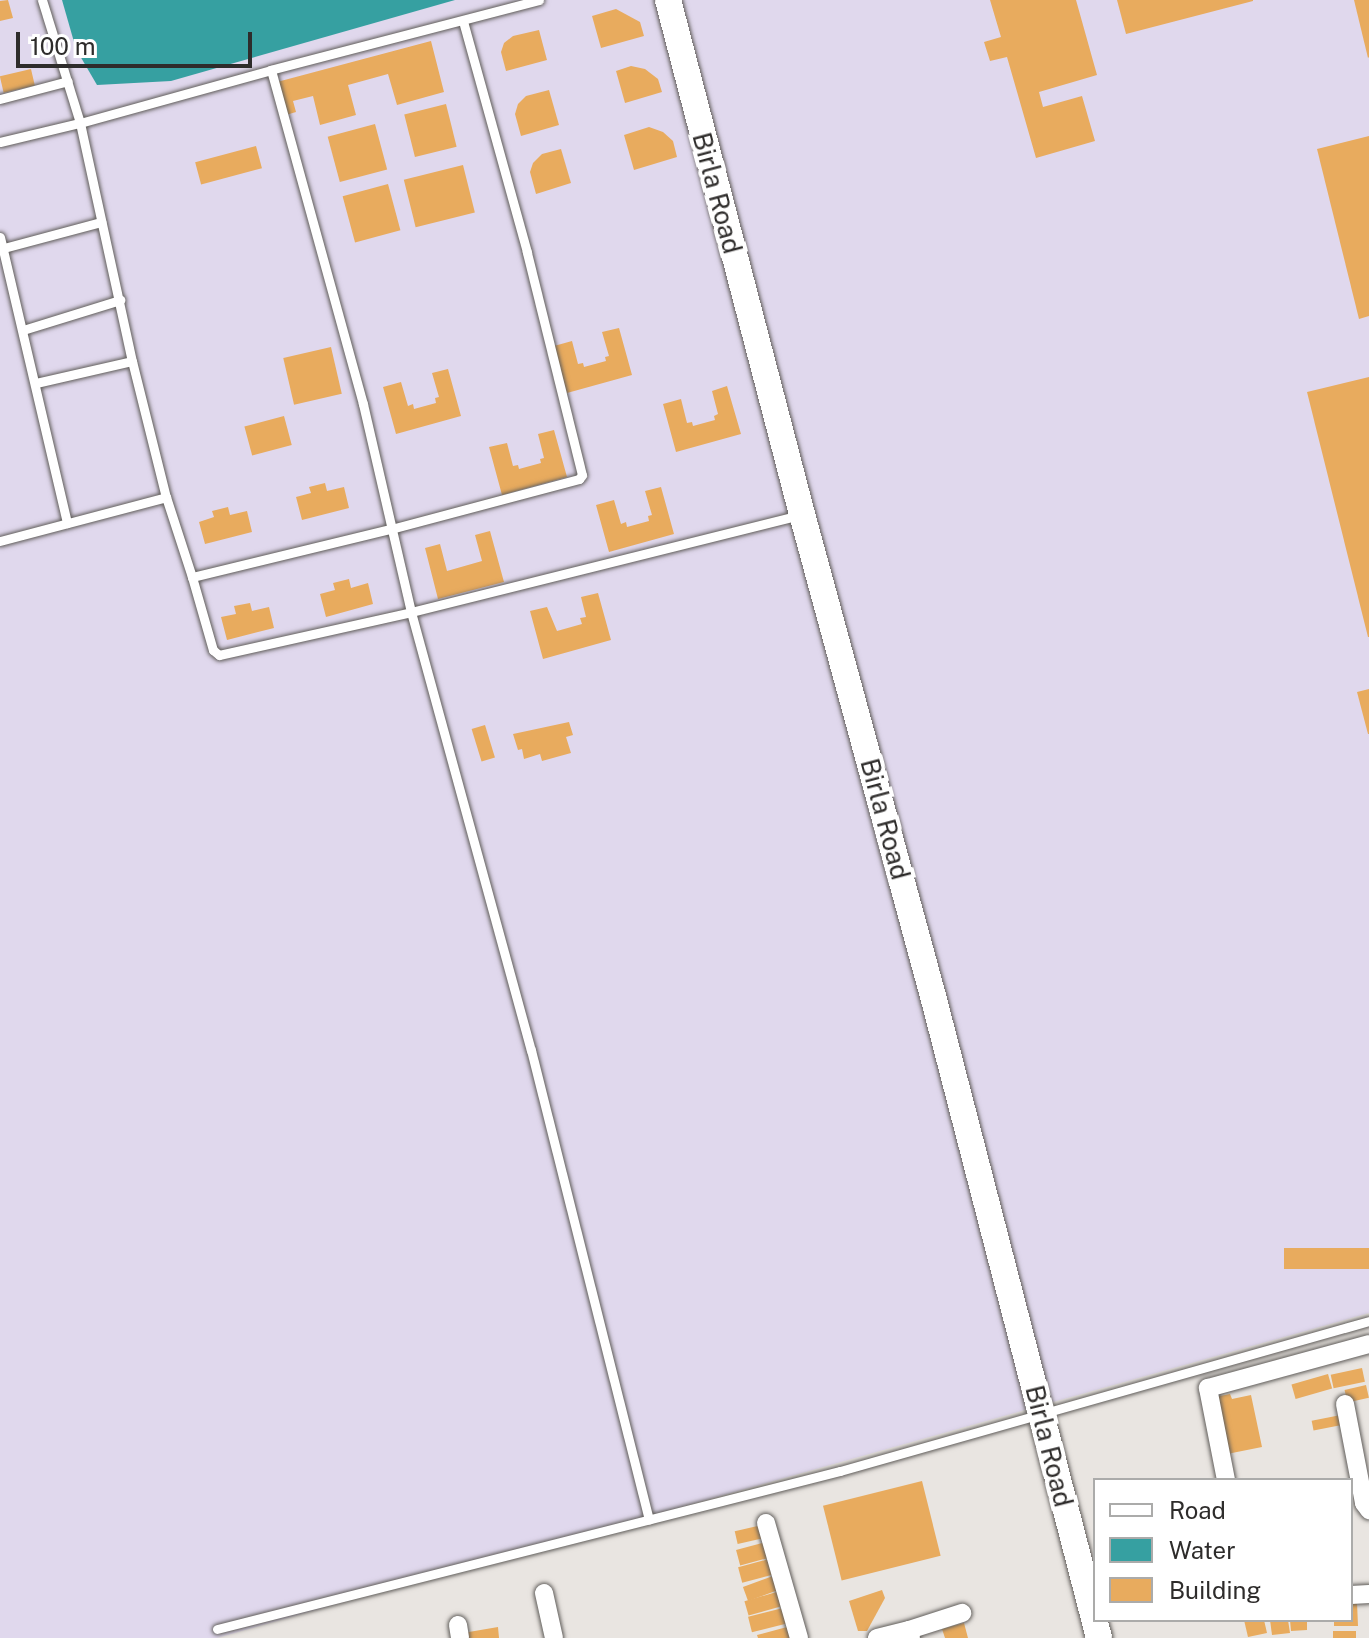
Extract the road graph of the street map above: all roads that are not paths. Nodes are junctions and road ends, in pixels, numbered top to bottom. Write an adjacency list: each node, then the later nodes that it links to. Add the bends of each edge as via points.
1 (42, 0): 6 (lane)
2 (539, 0): 4 (lane)
3 (668, 0): 18 (street, Birla Road)
4 (463, 21): 5 (lane); 20 (lane, via 582,475)
5 (271, 70): 8 (lane); 20 (lane, via 363,404)
6 (68, 81): 7 (lane); 8 (lane)
7 (0, 99)
8 (80, 123): 9 (lane); 10 (lane)
9 (0, 142)
10 (101, 222): 12 (lane); 13 (lane)
11 (0, 237): 12 (lane)
12 (2, 249): 14 (lane)
13 (120, 300): 14 (lane); 15 (lane)
14 (23, 330): 16 (lane)
15 (132, 361): 16 (lane); 17 (lane)
16 (36, 383): 19 (lane)
17 (166, 497): 19 (lane); 22 (lane)
18 (802, 514): 23 (lane); 27 (street, Birla Road)
19 (67, 523): 21 (lane)
20 (391, 529): 22 (lane); 23 (lane)
21 (0, 541)
22 (192, 577): 23 (lane, via 217,655)
23 (411, 612): 30 (lane, via 531,1050)
24 (1369, 1321): 27 (lane)
25 (1369, 1344): 28 (street, via 1208,1388)
26 (1345, 1404): 29 (street)
27 (1042, 1414): 30 (lane); 34 (street, Birla Road)
28 (1226, 1478)
29 (1369, 1510)
30 (649, 1519): 35 (lane)
31 (766, 1523): 38 (street)
32 (544, 1593): 37 (street)
33 (962, 1613): 36 (street)
34 (1093, 1614)
35 (217, 1629)
36 (910, 1634): 39 (street)
37 (554, 1638)
38 (799, 1638)
39 (877, 1638)

